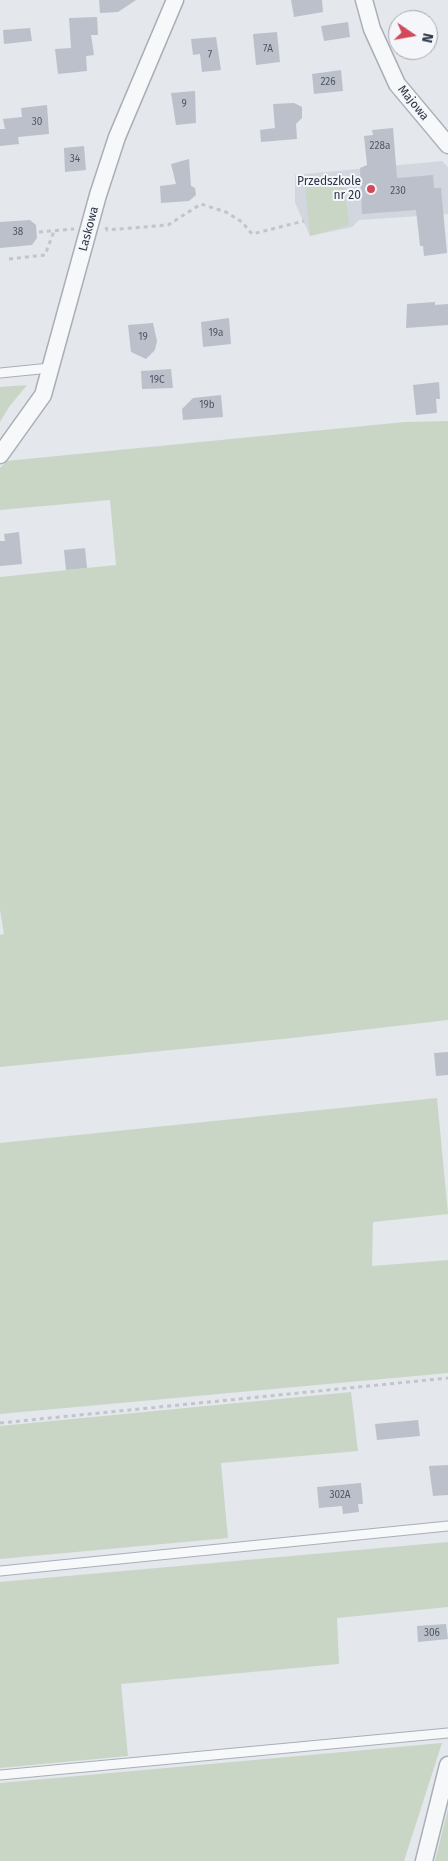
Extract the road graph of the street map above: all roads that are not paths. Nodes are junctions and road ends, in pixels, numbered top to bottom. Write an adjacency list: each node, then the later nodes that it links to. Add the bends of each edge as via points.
1 (175, 0): 4 (street, Laskowa, via 117,137)
2 (364, 0): 3 (street, Majowa, via 372,29 397,84)
3 (448, 145)
4 (50, 368): 5 (lane); 6 (street, Laskowa, via 43,395)
5 (0, 373)
6 (0, 455)
7 (448, 1526): 8 (lane)
8 (0, 1571)
9 (448, 1733): 11 (lane)
10 (448, 1765): 12 (street)
11 (0, 1775)
12 (424, 1861)

